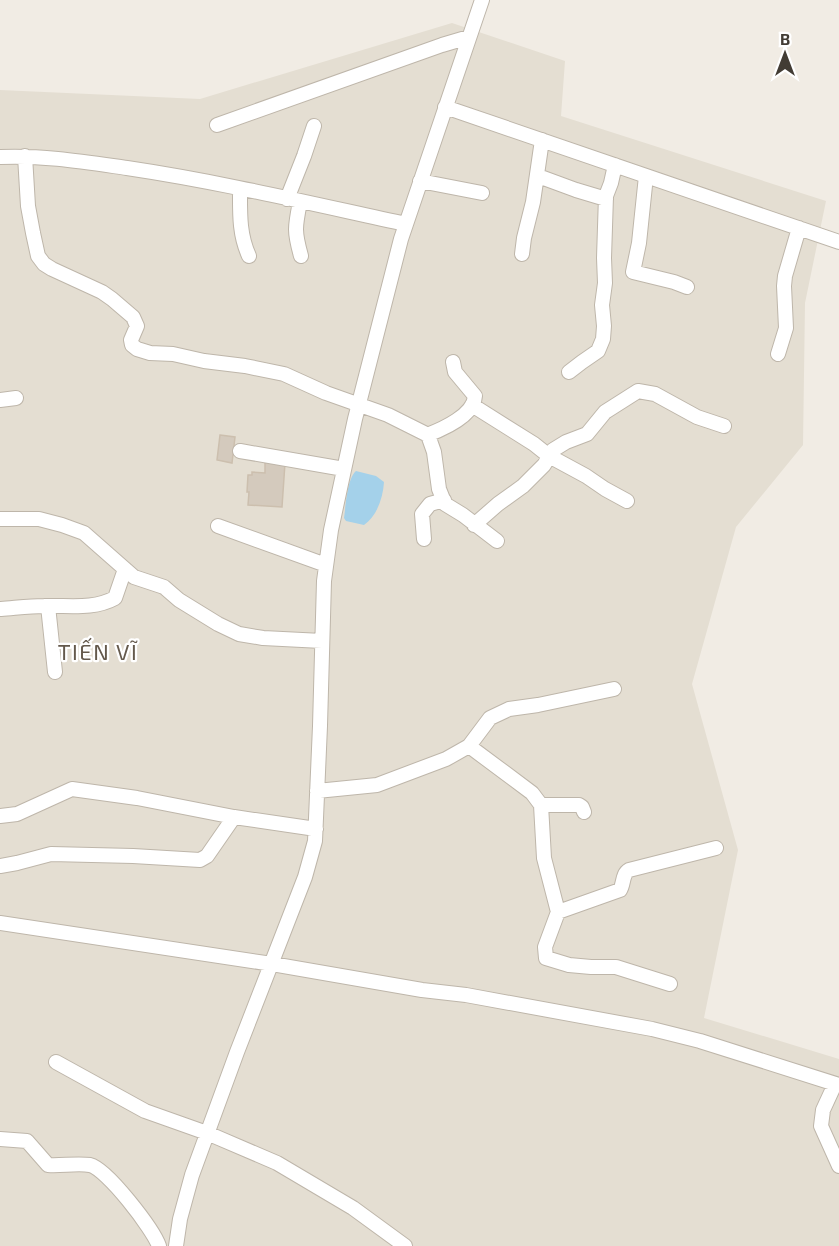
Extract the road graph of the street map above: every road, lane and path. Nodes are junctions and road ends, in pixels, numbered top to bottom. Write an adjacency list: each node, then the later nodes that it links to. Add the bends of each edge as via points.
1 (482, 0): 2 (street)
2 (469, 37): 3 (street); 4 (street)
3 (445, 107): 6 (street); 12 (street)
4 (217, 125)
5 (314, 126): 16 (street)
6 (542, 140): 9 (street); 10 (street)
7 (26, 156): 8 (street); 13 (street, via 163,174); 29 (street, via 28,206 38,256 52,269 102,292 133,317 137,326 131,343 136,349 284,374)
8 (0, 157)
9 (615, 165): 11 (street); 15 (street)
10 (538, 176): 15 (street); 20 (street)
11 (646, 176): 18 (street); 23 (street, via 633,272)
12 (420, 181): 14 (street); 17 (street)
13 (240, 189): 16 (street); 21 (street, via 243,243)
14 (482, 193)
15 (606, 199): 26 (street, via 603,339 598,351)
16 (294, 200): 17 (street); 22 (street, via 295,236)
17 (406, 224): 29 (street)
18 (799, 228): 19 (street); 24 (street, via 785,276 786,328)
19 (839, 242)
20 (522, 254)
21 (249, 256)
22 (301, 256)
23 (687, 287)
24 (778, 354)
25 (453, 362): 30 (street, via 455,372 475,396)
26 (569, 372)
27 (16, 398): 28 (street)
28 (0, 400)
29 (359, 404): 32 (street); 35 (street)
30 (472, 405): 32 (street, via 447,427); 34 (street)
31 (724, 426): 34 (street, via 697,417 655,394 638,392 605,412 587,434 566,442)
32 (427, 435): 36 (street)
33 (240, 451): 35 (street)
34 (549, 456): 37 (street); 39 (street, via 523,486)
35 (344, 469): 43 (street)
36 (444, 500): 39 (street); 41 (street, via 430,504 422,514)
37 (627, 501)
38 (0, 519): 44 (street, via 39,519 84,533)
39 (474, 525): 42 (street)
40 (218, 526): 43 (street)
41 (423, 539)
42 (496, 541)
43 (326, 565): 47 (street)
44 (124, 569): 45 (street, via 114,598 106,602); 47 (street, via 134,577 164,587 179,600 239,634)
45 (48, 606): 46 (street); 48 (street)
46 (1, 609)
47 (322, 641): 51 (street)
48 (55, 672)
49 (614, 689): 50 (street, via 509,709 490,718)
50 (469, 746): 51 (street, via 377,785); 52 (street, via 532,793)
51 (317, 791): 56 (street)
52 (541, 805): 53 (street, via 579,805); 59 (street, via 544,858)
53 (584, 812)
54 (0, 816): 55 (street, via 17,814 72,789)
55 (234, 817): 56 (street); 58 (street, via 207,856 200,860 51,854)
56 (316, 829): 61 (street, via 305,877)
57 (716, 848): 59 (street, via 629,870 620,890)
58 (0, 866)
59 (558, 912): 62 (street, via 545,947 546,958 569,965 616,968)
60 (0, 923): 61 (street)
61 (272, 964): 64 (street, via 652,1029); 65 (street)
62 (670, 984)
63 (56, 1062): 65 (street, via 145,1112)
64 (837, 1084): 67 (street, via 823,1110 821,1126)
65 (207, 1133): 69 (street, via 192,1175); 70 (street, via 288,1169 353,1208)
66 (0, 1139): 68 (street, via 27,1141 48,1165 92,1165 145,1221)
67 (839, 1166)
68 (159, 1246)
69 (176, 1246)
70 (405, 1246)

